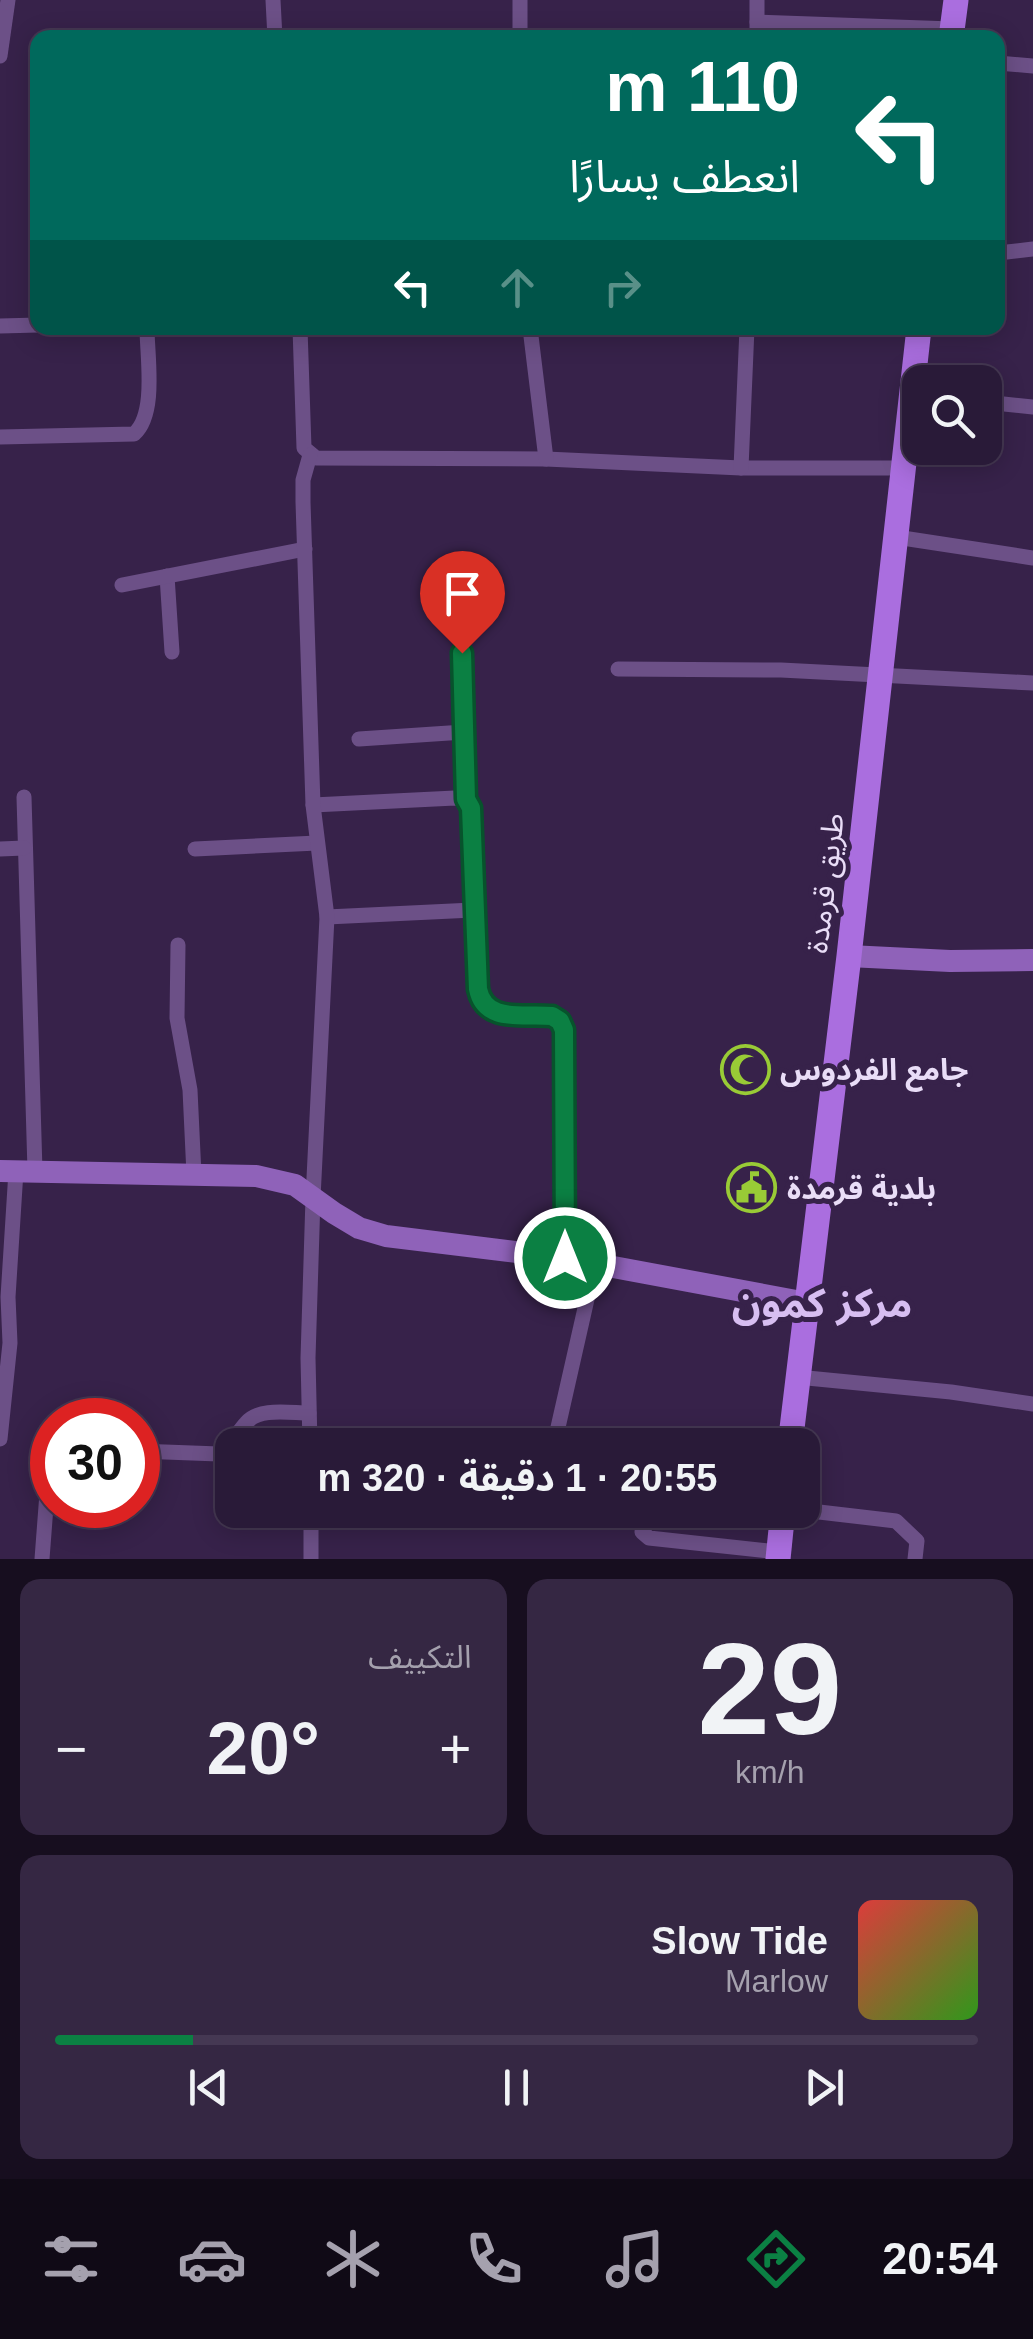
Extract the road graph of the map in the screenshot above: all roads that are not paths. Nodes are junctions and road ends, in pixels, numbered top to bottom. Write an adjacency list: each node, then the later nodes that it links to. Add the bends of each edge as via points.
1 (8, 0): 10 (street)
2 (272, 0): 6 (street)
3 (520, 0): 7 (street)
4 (757, 0): 8 (street)
5 (956, 0): 9 (main road)
6 (274, 30)
7 (520, 30)
8 (757, 30)
9 (952, 30)
10 (0, 56)
11 (1005, 64): 12 (street)
12 (1033, 66)
13 (1033, 249): 14 (street)
14 (1005, 252)
15 (30, 325): 16 (street)
16 (0, 326)
17 (147, 335): 25 (street, via 148,406 134,434)
18 (300, 335): 26 (street, via 304,448)
19 (531, 335): 27 (street)
20 (747, 335): 29 (street)
21 (918, 335): 22 (main road, طريق قرمدة)
22 (917, 365)
23 (1002, 404): 24 (street)
24 (1033, 408)
25 (0, 437)
26 (310, 456): 27 (street); 32 (street, via 303,480)
27 (546, 459): 29 (street)
28 (903, 465): 30 (main road, طريق قرمدة)
29 (741, 468): 30 (street)
30 (902, 468): 31 (main road, طريق قرمدة)
31 (896, 536): 33 (street); 39 (main road, طريق قرمدة)
32 (305, 549): 34 (street); 45 (street)
33 (1033, 558)
34 (167, 576): 35 (street); 36 (street)
35 (122, 585)
36 (172, 652)
37 (462, 653): 41 (street)
38 (618, 669): 39 (street)
39 (881, 677): 40 (street); 53 (main road, طريق قرمدة)
40 (1033, 684)
41 (464, 732): 42 (street); 44 (street)
42 (359, 739)
43 (24, 798): 47 (street)
44 (466, 799): 45 (street); 50 (street)
45 (314, 805): 46 (street)
46 (317, 843): 49 (street); 51 (street)
47 (24, 848): 48 (street); 55 (street)
48 (0, 849)
49 (195, 849)
50 (472, 910): 51 (street); 58 (street, via 480,1000 500,1014 552,1016 564,1030)
51 (327, 917): 57 (street)
52 (178, 945): 56 (street, via 177,1018 190,1090)
53 (849, 956): 54 (street); 60 (main road, طريق قرمدة)
54 (1033, 960)
55 (17, 1171): 56 (street); 67 (street)
56 (194, 1174): 57 (street, via 282,1181)
57 (313, 1198): 58 (street, via 386,1236); 63 (street)
58 (565, 1258): 59 (street)
59 (595, 1264): 60 (street); 65 (street)
60 (807, 1302): 61 (main road, طريق قرمدة)
61 (797, 1378): 62 (street); 66 (main road, طريق قرمدة)
62 (1033, 1404)
63 (309, 1412): 64 (street); 68 (street, via 257,1414 220,1454)
64 (309, 1428)
65 (558, 1428)
66 (792, 1428)
67 (0, 1439)
68 (160, 1452)
69 (820, 1512): 77 (street, via 896,1521 916,1541)
70 (44, 1528): 75 (street)
71 (311, 1528): 76 (street)
72 (643, 1528): 74 (street, via 649,1538)
73 (781, 1528): 74 (main road)
74 (778, 1556)
75 (42, 1559)
76 (312, 1559)
77 (914, 1559)

